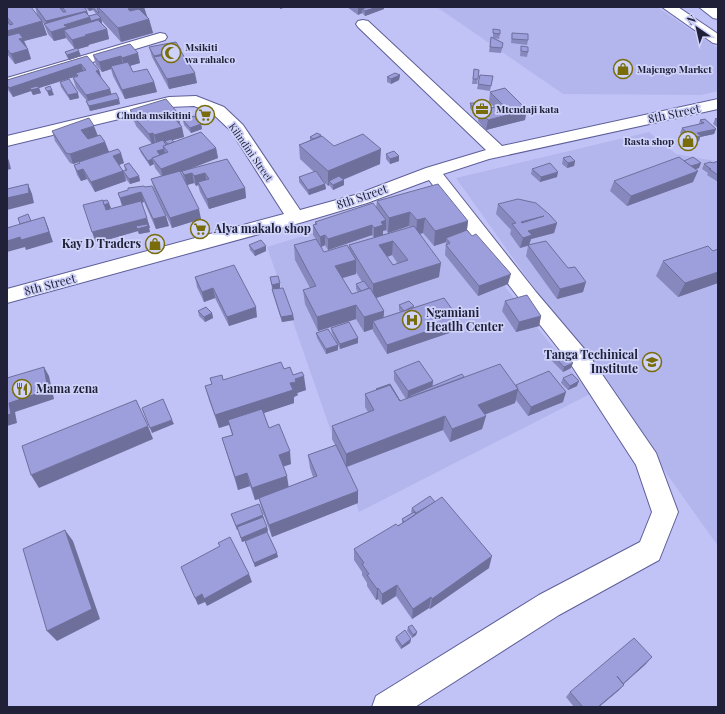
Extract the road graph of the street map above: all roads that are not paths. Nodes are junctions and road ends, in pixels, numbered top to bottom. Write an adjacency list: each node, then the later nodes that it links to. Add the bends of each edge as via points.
1 (669, 7): 6 (street)
2 (706, 7): 3 (street)
3 (718, 15)
4 (363, 24): 10 (street)
5 (160, 37): 7 (street)
6 (718, 40)
7 (7, 83)
8 (718, 104): 10 (street, 8th Street)
9 (7, 141): 12 (street, Kilindini Street, via 169,102 196,101 218,110 237,128)
10 (498, 152): 11 (street, 8th Street)
11 (432, 172): 12 (street, 8th Street, via 361,199); 14 (street, via 578,357 646,461 665,512 650,551 549,605)
12 (296, 218): 13 (street, 8th Street)
13 (7, 296)
14 (388, 707)

